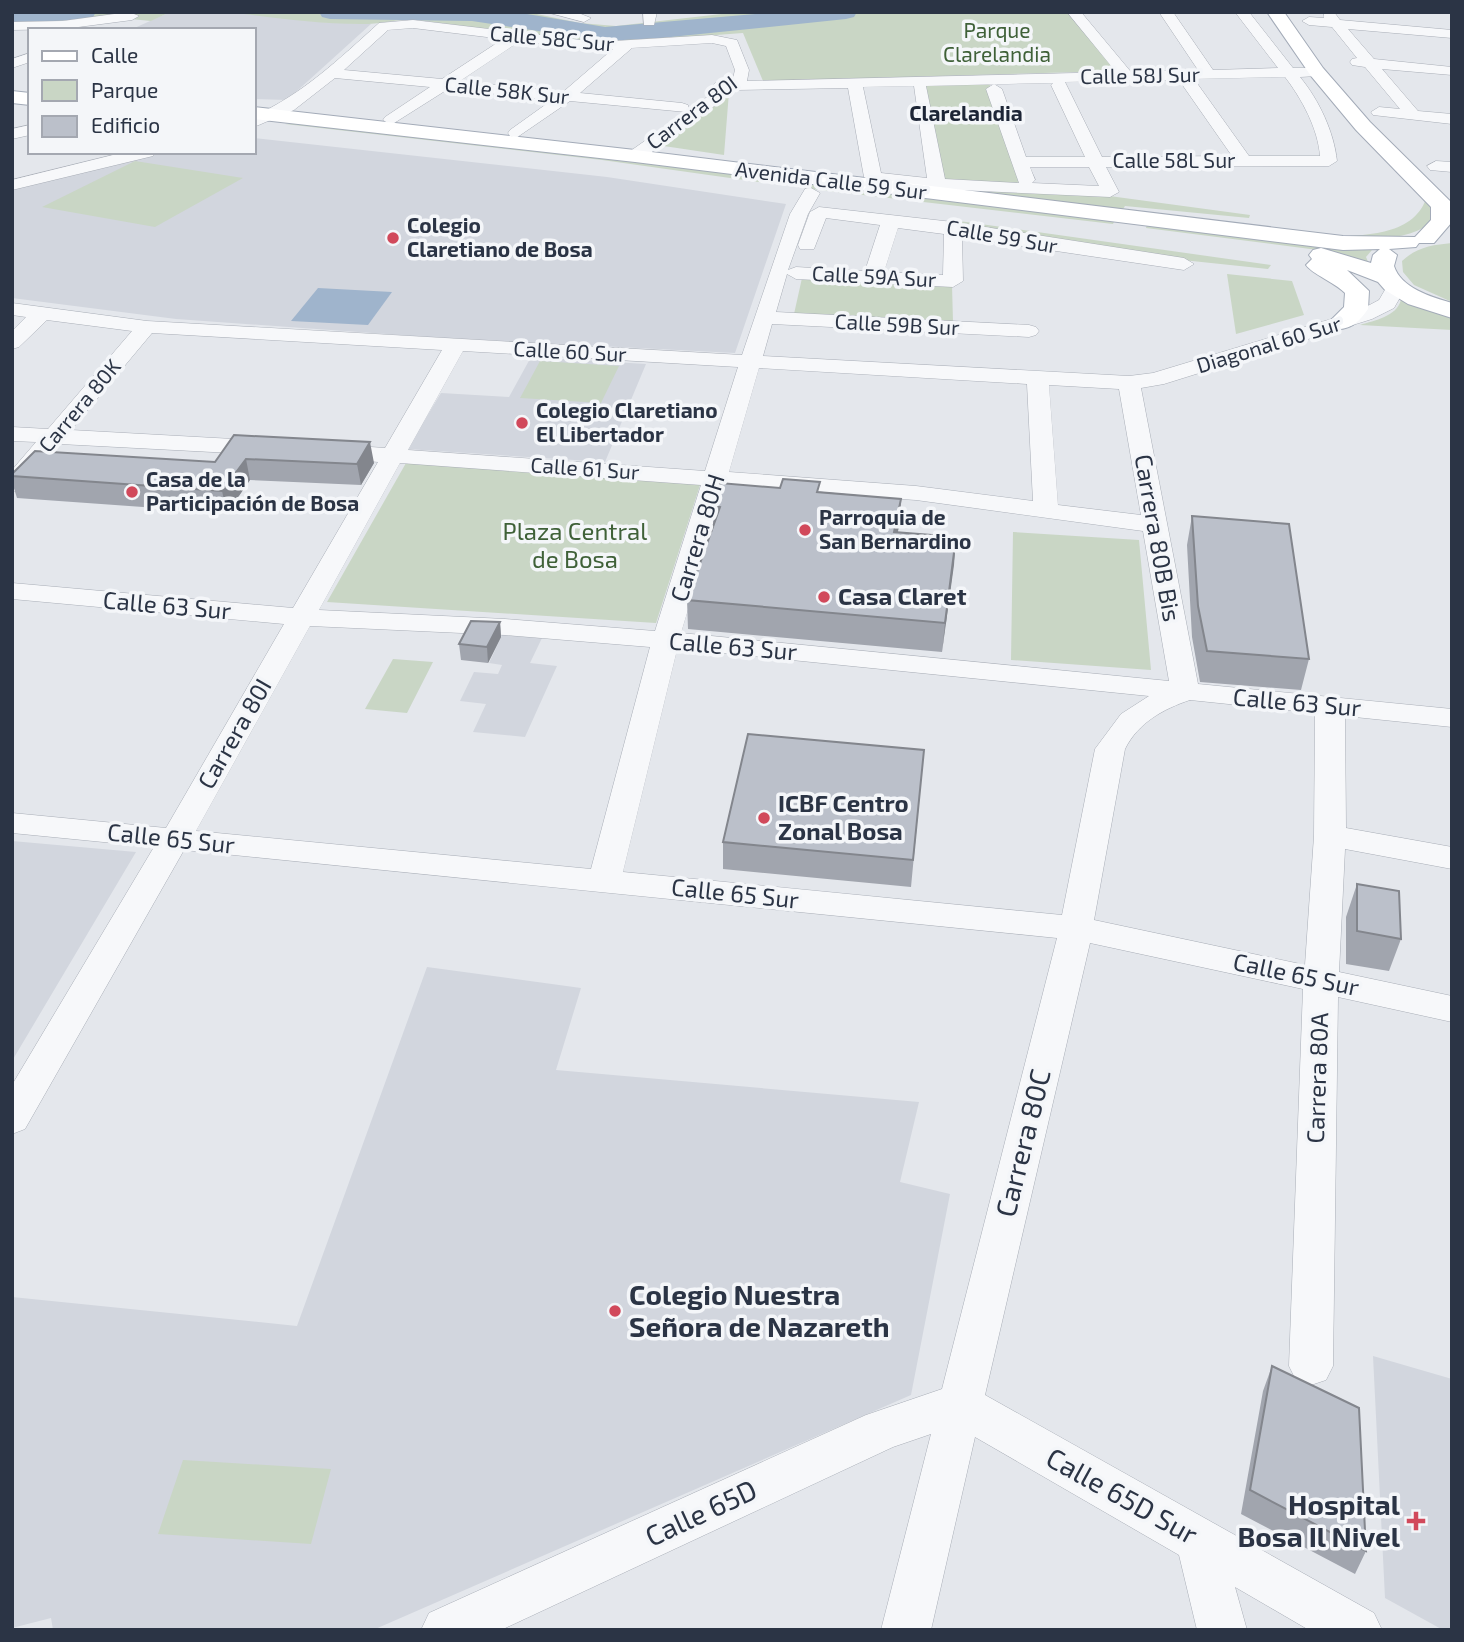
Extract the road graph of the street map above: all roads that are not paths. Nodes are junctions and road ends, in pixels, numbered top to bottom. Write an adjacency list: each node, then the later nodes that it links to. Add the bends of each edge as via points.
1 (553, 12): 9 (street)
2 (1074, 12): 32 (street)
3 (1166, 12): 30 (street)
4 (1242, 12): 27 (street)
5 (1275, 12): 28 (main road)
6 (1396, 12): 12 (street)
7 (132, 16): 11 (street)
8 (1319, 17): 12 (street); 18 (main road); 23 (street)
9 (584, 18)
10 (12, 26): 11 (street)
11 (96, 26)
12 (1413, 31): 13 (street); 26 (street)
13 (1452, 34)
14 (516, 37): 15 (street, Calle 58C Sur, via 391,24); 19 (street, Calle 58C Sur, via 569,45); 25 (street)
15 (368, 38): 17 (street); 20 (street)
16 (712, 39): 19 (street, Calle 58C Sur); 34 (street, Carrera 80I); 40 (street, Carrera 80I, via 732,43 743,74)
17 (394, 40)
18 (1324, 40)
19 (626, 46): 33 (street)
20 (352, 54): 21 (street); 29 (street)
21 (379, 57)
22 (1339, 60): 23 (street); 36 (main road)
23 (1370, 63): 26 (street); 53 (street)
24 (446, 64): 25 (street)
25 (472, 66): 38 (street)
26 (1451, 71)
27 (1289, 72): 28 (street, Calle 58J Sur); 30 (street, Calle 58J Sur); 62 (street, Calle 58L Sur, via 1321,124 1329,161)
28 (1317, 72): 67 (main road, via 1378,143)
29 (331, 73): 38 (street, Calle 58K Sur); 43 (street)
30 (1208, 74): 31 (street, Calle 58J Sur)
31 (1183, 75): 32 (street, Calle 58J Sur); 62 (street)
32 (1126, 76): 37 (street, Calle 58J Sur)
33 (589, 78): 35 (street); 45 (street)
34 (709, 79): 40 (street, Calle 58J Sur); 50 (street, Carrera 80I)
35 (609, 80)
36 (1355, 80)
37 (855, 83): 40 (street, Calle 58J Sur); 65 (street, Calle 59 Sur, via 873,177)
38 (444, 85): 45 (street, Calle 58K Sur); 47 (street)
39 (1059, 85): 64 (street)
40 (733, 86): 61 (street, Carrera 80I)
41 (920, 88): 65 (street)
42 (994, 89): 63 (street)
43 (312, 91): 44 (street); 54 (street)
44 (338, 94)
45 (566, 97): 50 (street, Calle 58K Sur); 52 (street)
46 (391, 100): 47 (street)
47 (417, 103): 48 (street); 56 (street)
48 (445, 106)
49 (1375, 107): 53 (street); 58 (main road)
50 (682, 108): 61 (street, Carrera 80I, via 649,127)
51 (514, 113): 52 (street)
52 (541, 116): 55 (street); 59 (street)
53 (1414, 116): 57 (street)
54 (258, 119): 61 (main road, Avenida Calle 59 Sur); 69 (main road, Avenida Calle 59 Sur, via 607,165)
55 (566, 119)
56 (391, 120)
57 (1451, 120)
58 (1399, 132)
59 (516, 133)
60 (139, 155): 66 (street)
61 (626, 155): 73 (main road, Avenida Calle 59 Sur)
62 (1244, 161): 64 (street, Calle 58L Sur)
63 (1020, 162): 64 (street, Calle 58L Sur); 68 (street)
64 (1095, 162): 68 (street, Calle 59 Sur, via 1110,192)
65 (937, 184): 68 (street, Calle 59 Sur)
66 (12, 185)
67 (1423, 186): 73 (main road, via 1404,214 1376,227); 74 (main road, via 1444,209 1441,223)
68 (1028, 188)
69 (815, 202): 70 (street, Calle 59 Sur); 73 (main road, Avenida Calle 59 Sur); 76 (street, Carrera 80H)
70 (891, 220): 71 (street, Calle 59 Sur); 77 (street)
71 (953, 228): 75 (street, Calle 59 Sur, via 1044,246); 77 (street, Calle 59A Sur, via 953,281)
72 (1452, 236): 74 (main road, Avenida Calle 59 Sur)
73 (1240, 238): 74 (main road, Avenida Calle 59 Sur, via 1343,243); 78 (main road, Avenida Calle 59 Sur, via 1329,257); 83 (main road, via 1318,265 1351,283 1359,301)
74 (1417, 240): 78 (main road, via 1397,246 1384,257 1381,263)
75 (1184, 264)
76 (792, 267): 77 (street, Calle 59A Sur); 82 (street, Carrera 80H)
77 (873, 277)
78 (1391, 282): 80 (main road, Avenida Calle 59 Sur, via 1418,300); 83 (street, Diagonal 60 Sur, via 1387,304)
79 (12, 309): 81 (street, Calle 60 Sur)
80 (1452, 311)
81 (42, 313): 84 (street, Calle 60 Sur); 86 (street)
82 (765, 318): 85 (street, Calle 59B Sur); 88 (street, Carrera 80H)
83 (1341, 323): 90 (street, Diagonal 60 Sur, via 1156,379)
84 (147, 327): 87 (street, Calle 60 Sur); 92 (street, Carrera 80K)
85 (1029, 331)
86 (12, 343)
87 (455, 346): 88 (street, Calle 60 Sur); 95 (street, Carrera 80I)
88 (753, 361): 89 (street, Calle 60 Sur); 96 (street, Carrera 80H)
89 (1038, 378): 90 (street, Calle 60 Sur); 98 (street)
90 (1129, 383): 99 (street, Carrera 80B Bis)
91 (12, 434): 92 (street)
92 (54, 436): 93 (street); 97 (street, Carrera 80K)
93 (285, 449)
94 (312, 450): 95 (street, Calle 61 Sur)
95 (393, 455): 96 (street, Calle 61 Sur); 101 (street, Carrera 80I)
96 (716, 480): 98 (street, Calle 61 Sur, via 916,493); 102 (street, Carrera 80H)
97 (12, 485)
98 (1046, 510): 99 (street, Calle 61 Sur)
99 (1156, 525): 103 (street, Carrera 80B Bis)
100 (12, 591): 101 (street, Calle 63 Sur)
101 (301, 617): 102 (street, Calle 63 Sur, via 492,626); 108 (street, Carrera 80I)
102 (666, 641): 103 (street, Calle 63 Sur); 110 (street, Carrera 80H)
103 (1185, 693): 104 (street, Calle 63 Sur); 111 (street, Carrera 80C, via 1145,710 1115,736)
104 (1330, 706): 105 (street, Calle 63 Sur); 107 (street, Carrera 80A)
105 (1452, 718)
106 (12, 823): 108 (street, Calle 65 Sur)
107 (1329, 836): 109 (street); 112 (street, Carrera 80A)
108 (175, 839): 110 (street, Calle 65 Sur); 114 (street, Carrera 80I)
109 (1452, 858)
110 (604, 881): 111 (street, Calle 65 Sur)
111 (1076, 928): 112 (street, Calle 65 Sur); 116 (street, Carrera 80C)
112 (1321, 981): 113 (street, Calle 65 Sur); 115 (street, Carrera 80A)
113 (1452, 1009)
114 (12, 1119)
115 (1311, 1366)
116 (959, 1404): 117 (street, Calle 65D Sur); 118 (street, Calle 65D, via 882,1430); 120 (street, Carrera 80C)
117 (1199, 1539): 121 (street); 122 (street, Calle 65D Sur)
118 (491, 1620): 119 (street, Calle 65D)
119 (446, 1630)
120 (906, 1630)
121 (1222, 1630)
122 (1357, 1630)

